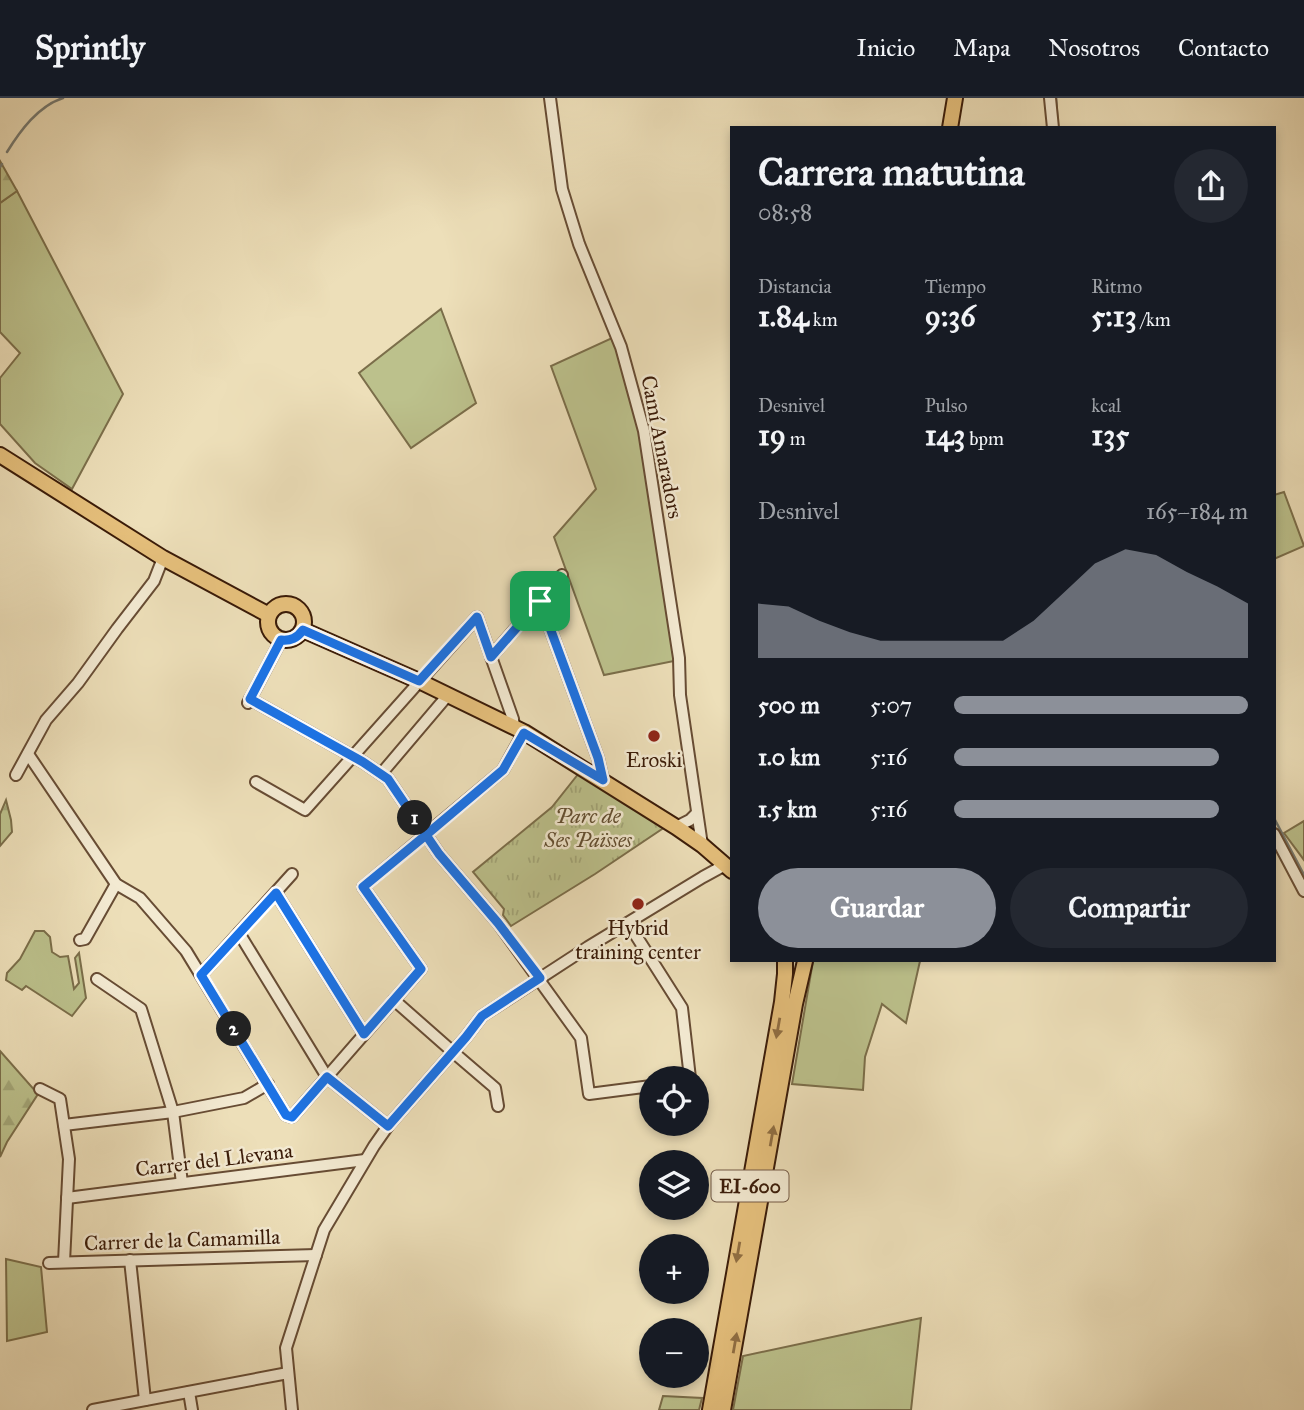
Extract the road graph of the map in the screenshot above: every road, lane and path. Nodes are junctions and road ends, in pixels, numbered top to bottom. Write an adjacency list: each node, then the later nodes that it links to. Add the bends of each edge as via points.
1 (550, 98): 23 (street, Camí Amaradors, via 562,189 621,347 644,432 679,658)
2 (955, 98): 4 (main road)
3 (1050, 98): 5 (street)
4 (950, 126)
5 (1053, 126)
6 (0, 455): 7 (main road)
7 (163, 558): 10 (main road); 17 (street, via 154,582 46,720)
8 (562, 575): 9 (street)
9 (540, 601): 13 (street); 21 (street)
10 (269, 615): 11 (main road, via 277,606 296,607 303,617); 12 (main road, via 268,628)
11 (303, 630): 12 (main road, via 294,639); 14 (main road)
12 (281, 640): 18 (street, via 249,701)
13 (491, 657): 14 (street, via 477,617); 16 (street)
14 (419, 681): 15 (main road); 18 (street)
15 (448, 695): 16 (main road); 20 (street)
16 (519, 730): 21 (main road); 25 (street, via 503,770)
17 (28, 754): 19 (street); 30 (street)
18 (353, 756): 20 (street); 22 (street, via 305,810)
19 (16, 775)
20 (381, 775): 25 (street)
21 (603, 780): 24 (main road)
22 (256, 782)
23 (697, 813): 24 (street); 27 (street, Camí Amaradors)
24 (676, 827): 27 (main road)
25 (426, 835): 39 (street); 41 (street, via 363,887 421,969)
26 (1276, 838): 31 (street)
27 (702, 845): 28 (main road)
28 (728, 868): 33 (street, via 703,877)
29 (292, 874): 32 (street)
30 (116, 884): 35 (street, via 85,939); 38 (street, via 140,898)
31 (1304, 891)
32 (276, 893): 34 (street); 42 (street)
33 (628, 923): 39 (street); 44 (street, via 682,1008)
34 (239, 933): 38 (street); 45 (street)
35 (79, 940)
36 (785, 962): 66 (main road, EI-600, one-way to 66, via 782,1002)
37 (805, 962): 67 (main road, EI-600, one-way to 37)
38 (201, 975): 46 (street)
39 (540, 978): 43 (street, via 482,1016); 47 (street, via 582,1038 589,1094)
40 (97, 979): 50 (street, via 141,1009)
41 (394, 1000): 42 (street); 43 (street)
42 (364, 1034): 45 (street)
43 (453, 1052): 49 (street, via 495,1088); 52 (street)
44 (689, 1066)
45 (327, 1077): 46 (street, via 292,1117 286,1115); 52 (street)
46 (268, 1084): 50 (street, via 244,1098)
47 (639, 1088)
48 (40, 1089): 51 (street, via 60,1099)
49 (498, 1106)
50 (173, 1112): 51 (street); 54 (street)
51 (64, 1125): 55 (street, via 69,1159)
52 (388, 1126): 53 (street)
53 (365, 1160): 54 (street, Carrer del Llevana); 56 (street, via 324,1230)
54 (182, 1183): 55 (street, Carrer del Llevana)
55 (67, 1198): 58 (street)
56 (316, 1255): 57 (street, Carrer de la Camamilla); 60 (street, via 286,1348)
57 (130, 1261): 58 (street, Carrer de la Camamilla); 62 (street)
58 (64, 1262): 59 (street, Carrer de la Camamilla)
59 (50, 1263)
60 (288, 1373): 61 (street); 65 (street)
61 (189, 1392): 62 (street); 64 (street)
62 (145, 1400): 63 (street)
63 (93, 1410)
64 (192, 1410)
65 (292, 1410)
66 (710, 1410)
67 (723, 1410)

